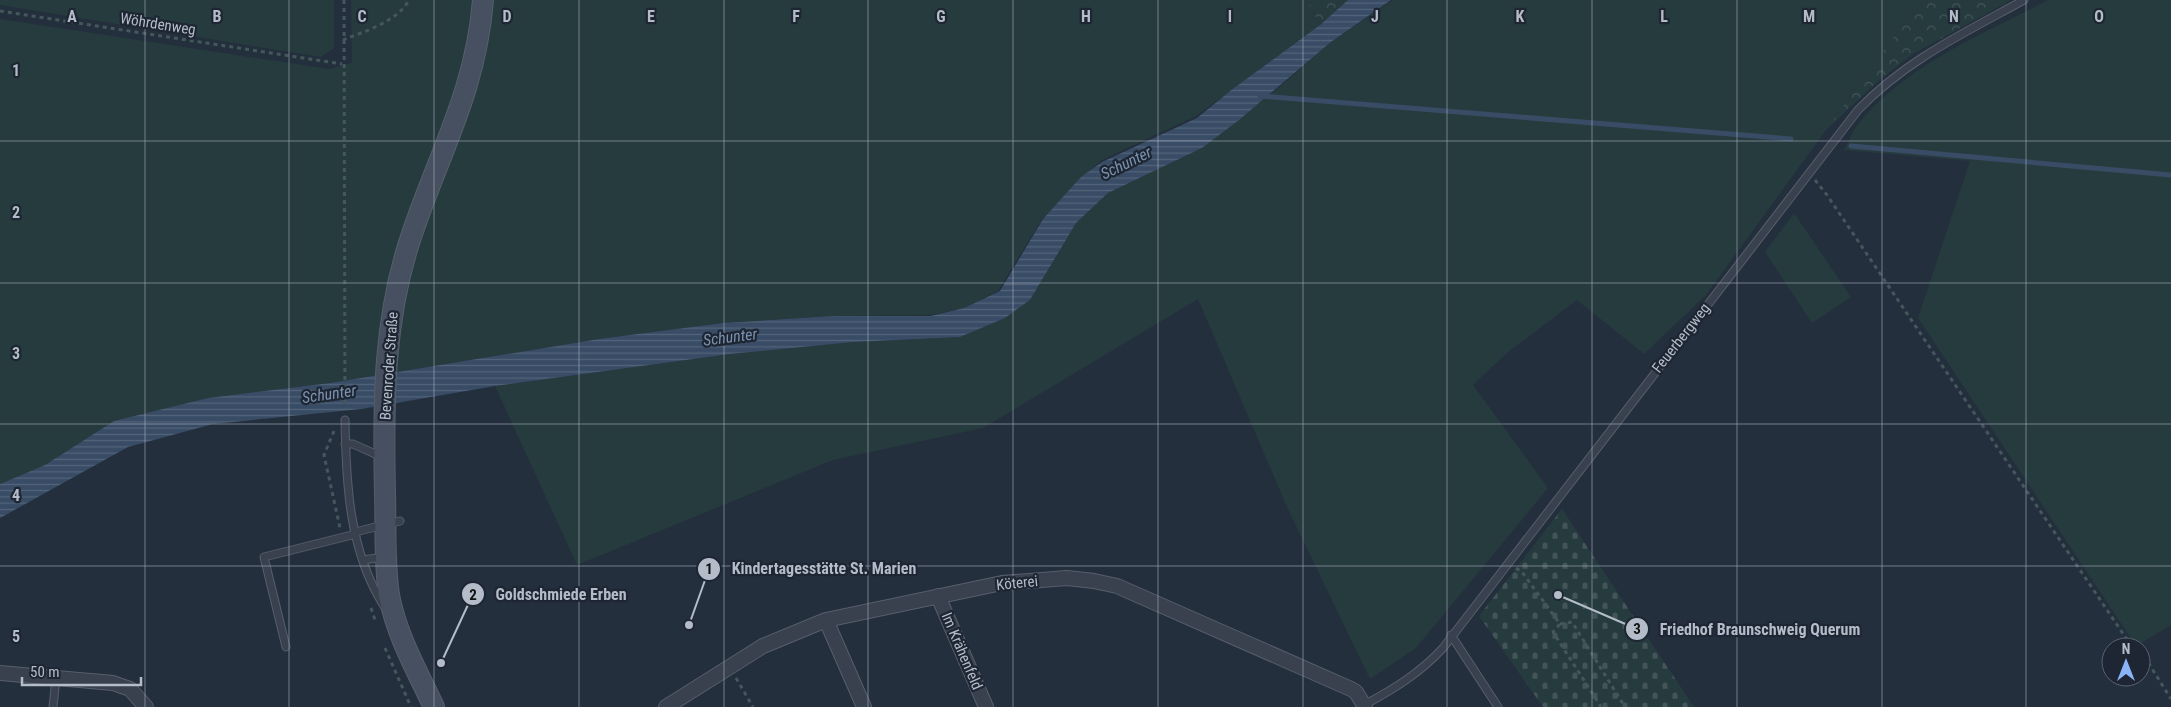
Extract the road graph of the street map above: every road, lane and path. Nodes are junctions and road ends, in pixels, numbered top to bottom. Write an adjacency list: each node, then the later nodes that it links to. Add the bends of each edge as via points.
1 (344, 0): 6 (path)
2 (409, 0): 6 (path, via 404,9 378,25)
3 (483, 0): 11 (main road, Bevenroder Straße, via 472,72 406,253 395,292 386,366)
4 (2024, 0): 8 (lane, Feuerbergweg, via 1937,46 1887,80)
5 (0, 11): 7 (path, Wöhrdenweg)
6 (343, 40): 7 (path)
7 (342, 64): 9 (path)
8 (1808, 172): 16 (lane, Feuerbergweg); 22 (path, via 1828,195)
9 (345, 420): 10 (lane)
10 (345, 444): 11 (lane, via 353,444); 13 (lane, via 348,493)
11 (384, 458): 12 (main road, Bevenroder Straße)
12 (393, 522): 13 (lane); 14 (main road, Bevenroder Straße)
13 (356, 533): 15 (lane); 23 (lane, via 264,557)
14 (386, 556): 15 (lane); 20 (main road, Bevenroder Straße, via 389,594)
15 (363, 560): 20 (lane, via 371,584)
16 (1508, 561): 19 (path, via 1522,572); 21 (lane, Feuerbergweg)
17 (938, 596): 18 (street, Köterei); 30 (street, Köterei, via 1002,584 1067,578 1117,586 1351,689); 36 (street, Im Krähenfeld)
18 (826, 620): 24 (street, Köterei, via 763,646); 35 (street)
19 (1560, 624): 38 (path, via 1553,632); 39 (path, via 1572,622)
20 (397, 625): 32 (main road, Bevenroder Straße)
21 (1451, 636): 30 (lane, Feuerbergweg, via 1426,666); 37 (lane)
22 (2125, 637)
23 (286, 647)
24 (730, 667): 33 (street, Köterei); 34 (path)
25 (2151, 667): 28 (path)
26 (0, 673): 27 (street)
27 (56, 678): 29 (street, via 124,686); 31 (lane)
28 (2171, 699)
29 (145, 706)
30 (1364, 706)
31 (53, 707)
32 (434, 707)
33 (666, 707)
34 (752, 707)
35 (864, 707)
36 (986, 707)
37 (1498, 707)
38 (1601, 707)
39 (1625, 707)

